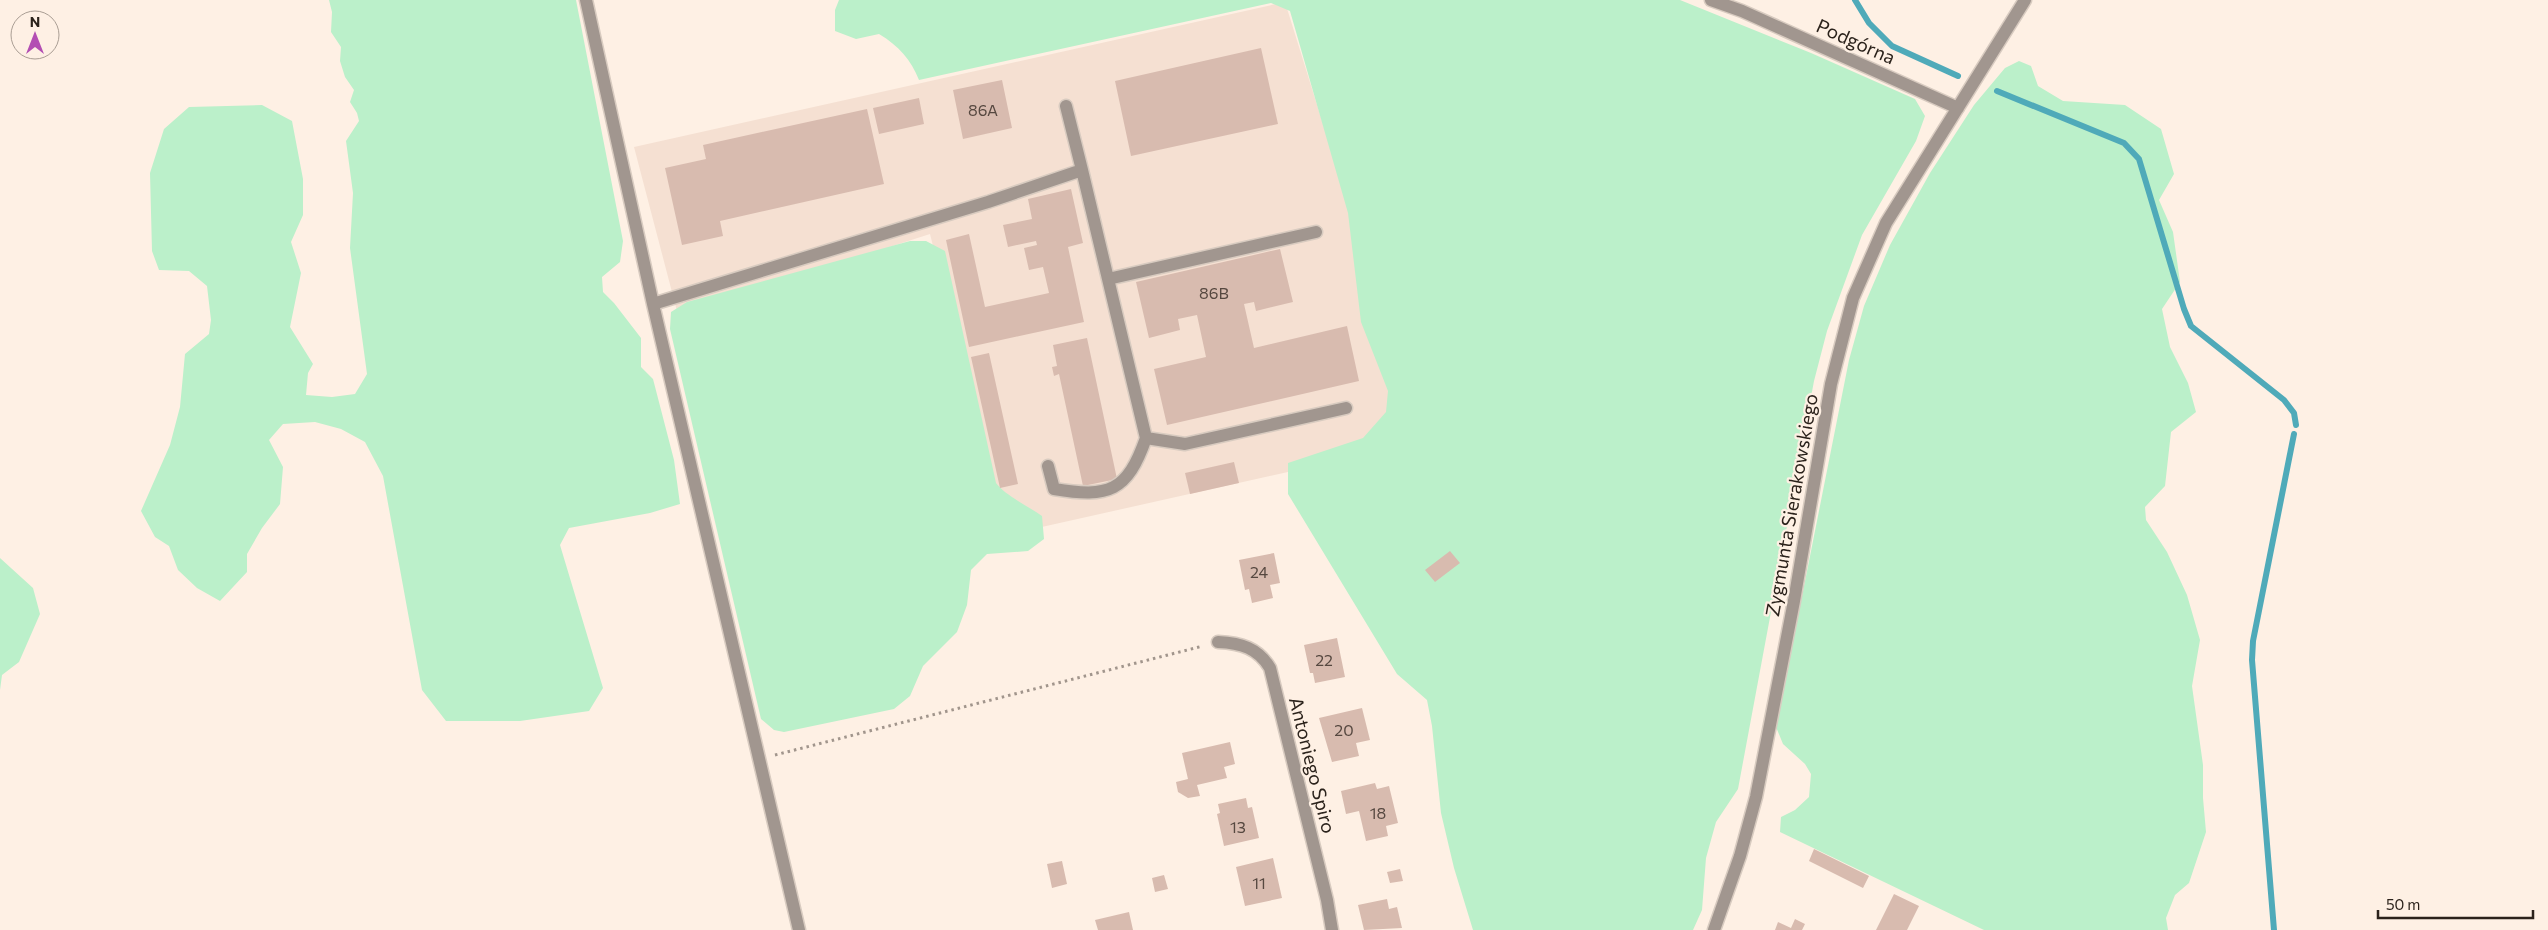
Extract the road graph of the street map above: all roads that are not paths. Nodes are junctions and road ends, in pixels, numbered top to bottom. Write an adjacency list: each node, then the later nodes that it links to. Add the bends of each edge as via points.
1 (586, 0): 9 (street)
2 (1711, 0): 5 (street, Podgórna)
3 (2026, 0): 5 (street, Zygmunta Sierakowskiego)
4 (1066, 106): 6 (street)
5 (1958, 108): 16 (street, Zygmunta Sierakowskiego, via 1876,242 1846,322 1831,384 1756,797 1740,856)
6 (1082, 170): 8 (street); 9 (street, via 988,202)
7 (1316, 232): 8 (street)
8 (1108, 279): 11 (street)
9 (652, 304): 14 (street)
10 (1346, 408): 11 (street, via 1185,444)
11 (1146, 438): 12 (street, via 1129,476 1117,486 1101,491 1080,493 1054,489)
12 (1048, 466)
13 (1218, 642): 15 (street, Antoniego Spiro, via 1250,648 1264,658 1270,668 1328,900)
14 (799, 930)
15 (1332, 930)
16 (1714, 930)

